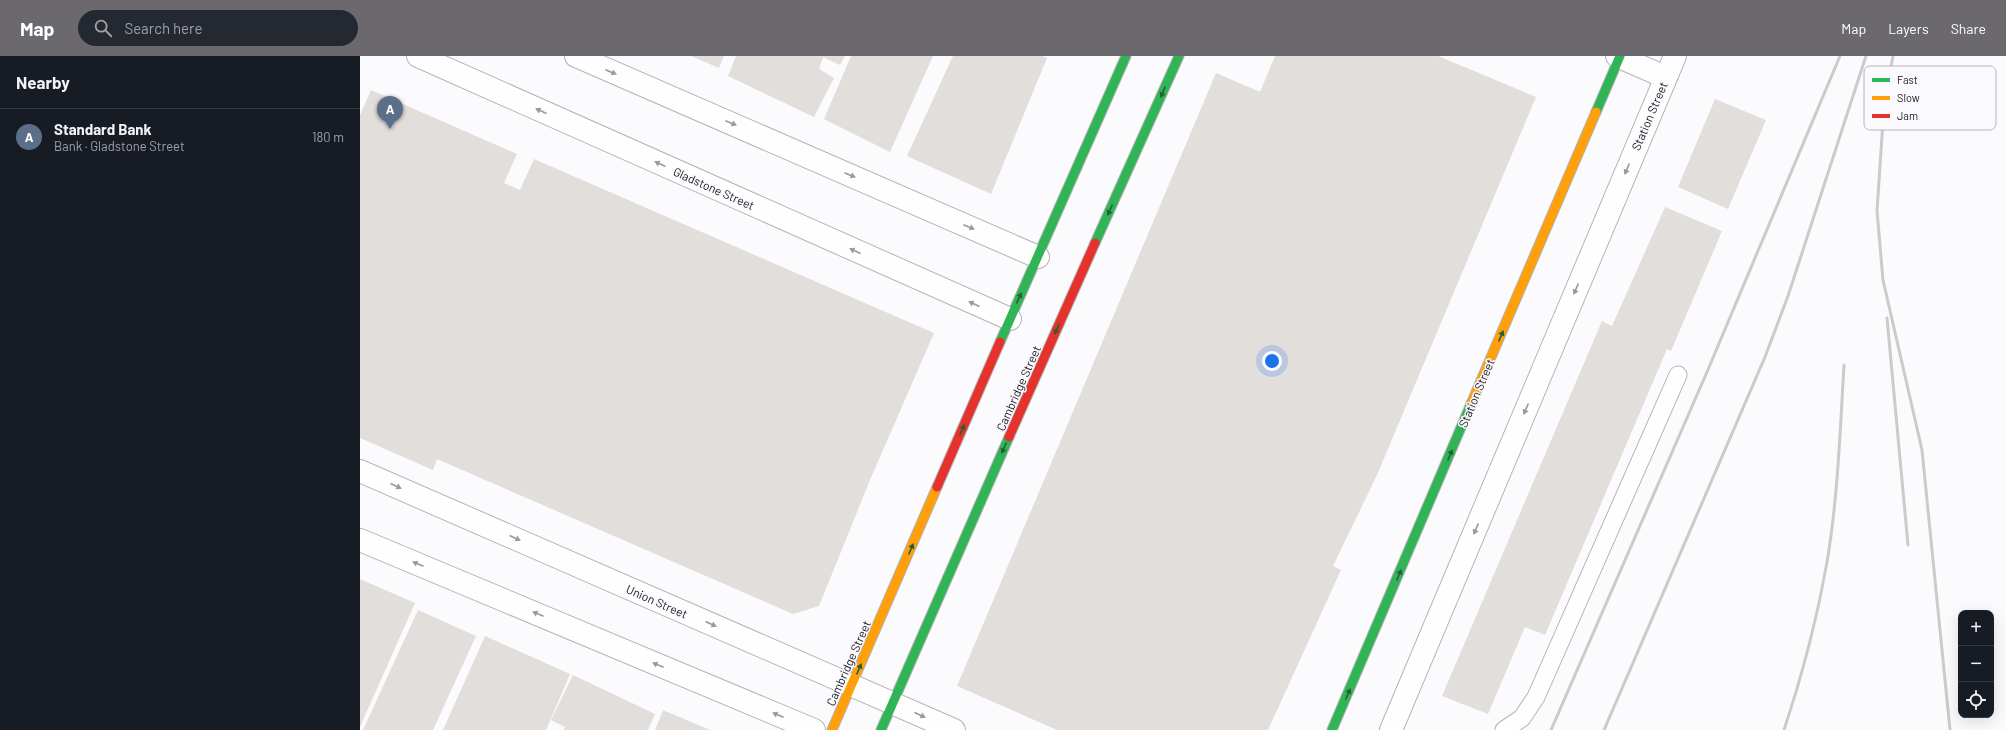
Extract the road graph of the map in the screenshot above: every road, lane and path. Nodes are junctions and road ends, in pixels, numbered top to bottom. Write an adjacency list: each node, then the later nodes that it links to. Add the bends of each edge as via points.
1 (418, 56): 9 (street, Gladstone Street, one-way to 1)
2 (576, 56): 8 (street, one-way to 8)
3 (1126, 56): 8 (street, Cambridge Street)
4 (1179, 56): 14 (street, Cambridge Street, one-way to 14)
5 (1619, 56): 7 (street); 20 (street, Station Street, one-way to 5)
6 (1675, 56): 7 (street, Station Street)
7 (1665, 77): 15 (street, Station Street, one-way to 15)
8 (1038, 257): 9 (street, Cambridge Street, one-way to 8)
9 (1010, 319): 13 (street, Cambridge Street, one-way to 9)
10 (1678, 375): 21 (lane, via 1536,697 1522,718)
11 (360, 471): 13 (street, Union Street, one-way to 13)
12 (360, 540): 16 (street, one-way to 12)
13 (852, 686): 14 (street, Union Street); 17 (street, Cambridge Street)
14 (892, 703): 18 (street, Cambridge Street); 19 (street, Union Street, one-way to 19)
15 (1396, 728)
16 (814, 730)
17 (832, 730)
18 (881, 730)
19 (954, 730)
20 (1332, 730)
21 (1504, 730)

